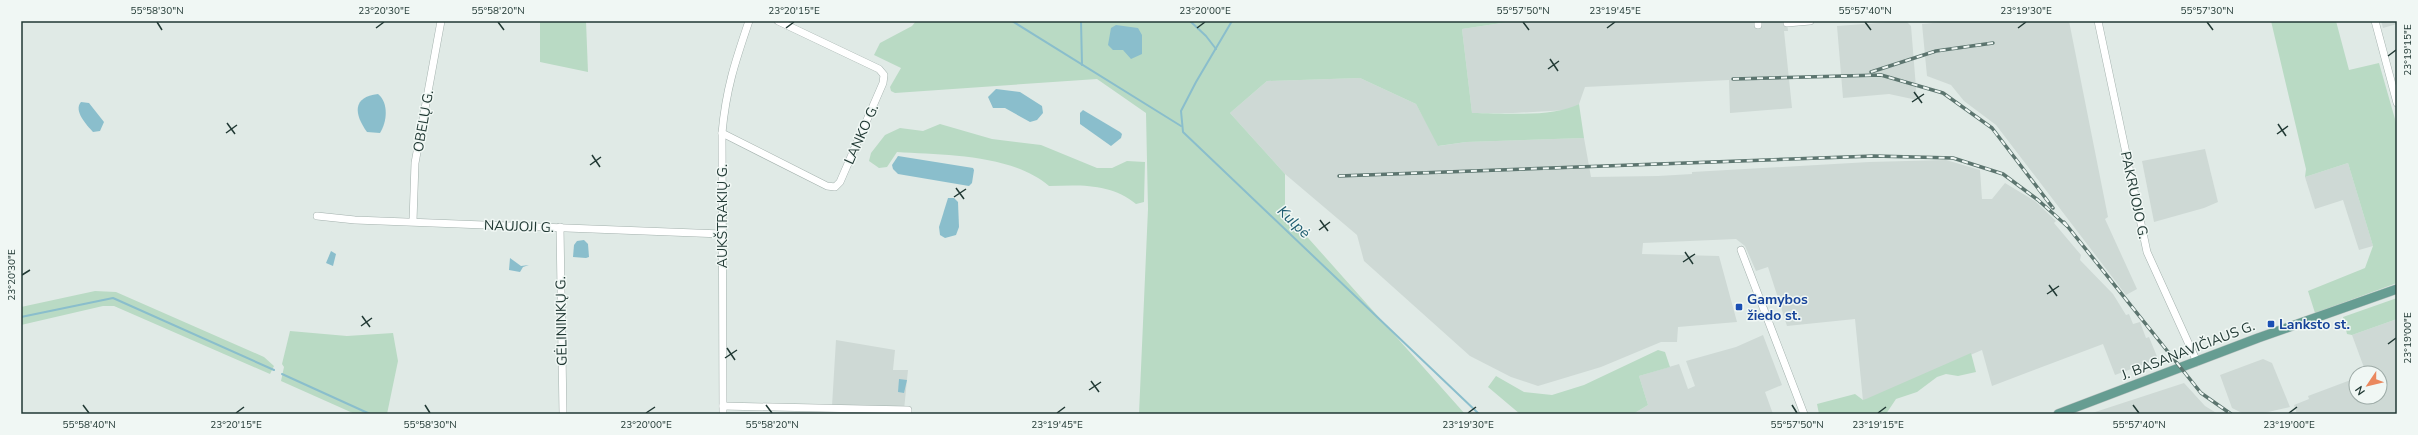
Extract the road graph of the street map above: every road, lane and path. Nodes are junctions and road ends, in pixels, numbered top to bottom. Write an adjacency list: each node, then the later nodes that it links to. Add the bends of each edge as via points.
1 (441, 21): 11 (street, OBELŲ G., via 415,163)
2 (750, 21): 9 (street, AUKŠTRAKIŲ G., via 730,76)
3 (778, 21): 9 (street, LANKO G., via 880,69 884,75 883,83 840,182 835,187 827,186)
4 (1810, 21): 7 (street)
5 (2098, 21): 16 (street, PAKRUOJO G., via 2147,252)
6 (2375, 21): 8 (street)
7 (1787, 23)
8 (2397, 103)
9 (722, 133): 13 (street, AUKŠTRAKIŲ G.)
10 (316, 216): 11 (street, NAUJOJI G.)
11 (413, 221): 12 (street, NAUJOJI G.)
12 (560, 227): 13 (street, NAUJOJI G.); 19 (street, GĖLININKŲ G.)
13 (722, 234): 17 (street, AUKŠTRAKIŲ G.)
14 (1741, 250): 21 (street)
15 (2397, 289): 16 (main road, J. BASANAVIČIAUS G.)
16 (2197, 362): 22 (main road, J. BASANAVIČIAUS G.)
17 (723, 406): 18 (street); 20 (street, AUKŠTRAKIŲ G.)
18 (908, 412)
19 (563, 414)
20 (723, 414)
21 (1804, 414)
22 (2058, 414)

